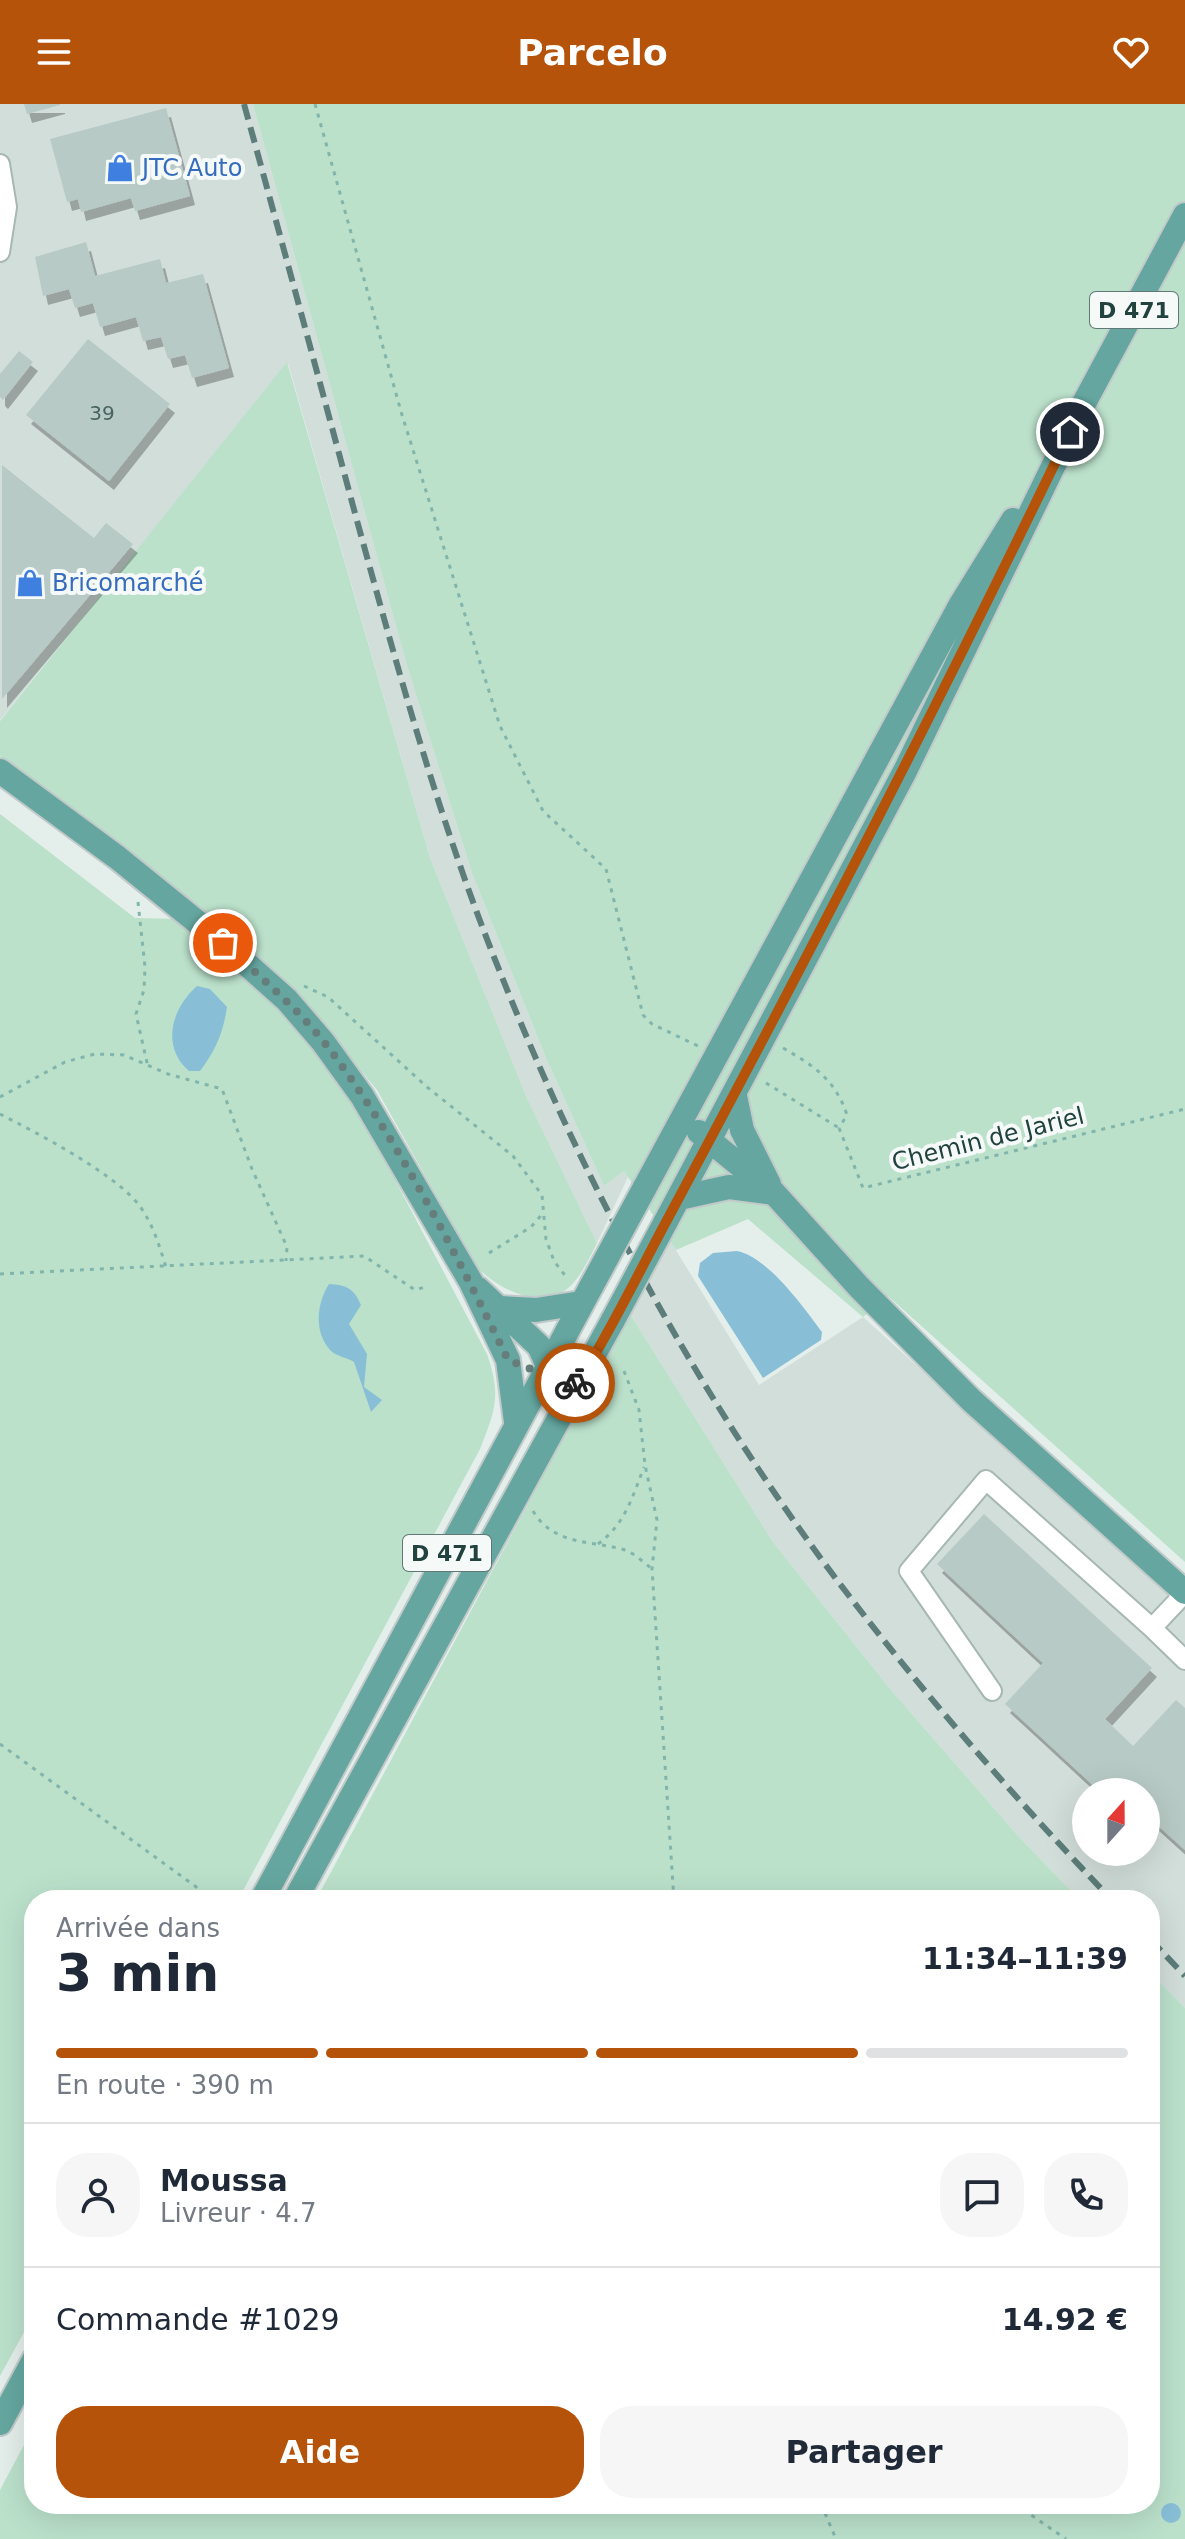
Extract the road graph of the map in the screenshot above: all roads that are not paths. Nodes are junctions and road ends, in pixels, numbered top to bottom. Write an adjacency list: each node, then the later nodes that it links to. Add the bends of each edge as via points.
1 (0, 164): 3 (street, via 7,207)
2 (1185, 215): 4 (main road, D 471)
3 (0, 252)
4 (1083, 405): 6 (main road, D 471, via 905,771); 7 (main road, D 471, via 961,604)
5 (0, 771): 11 (main road, via 143,879 287,1000 362,1096)
6 (735, 1096): 8 (main road, D 471); 9 (main road, via 742,1130)
7 (683, 1118): 8 (main road); 12 (main road, D 471, bridge)
8 (710, 1140): 9 (main road); 10 (main road, D 471)
9 (774, 1193): 10 (main road, via 729,1187); 18 (main road, via 960,1389)
10 (679, 1198): 16 (main road, D 471, bridge)
11 (471, 1282): 13 (main road); 14 (main road)
12 (587, 1294): 13 (main road, via 536,1310); 15 (main road, D 471)
13 (500, 1308): 15 (main road, via 539,1346)
14 (508, 1360): 15 (main road, via 531,1369); 17 (main road)
15 (549, 1368): 16 (main road); 17 (main road, D 471)
16 (577, 1384): 23 (main road, D 471)
17 (516, 1422): 22 (main road, D 471)
18 (1185, 1592): 19 (street)
19 (1152, 1628): 20 (street); 21 (street, via 986,1480 909,1571)
20 (1185, 1660)
21 (992, 1691)
22 (267, 1890)
23 (300, 1890)
24 (24, 2379): 25 (main road)
25 (0, 2423)

